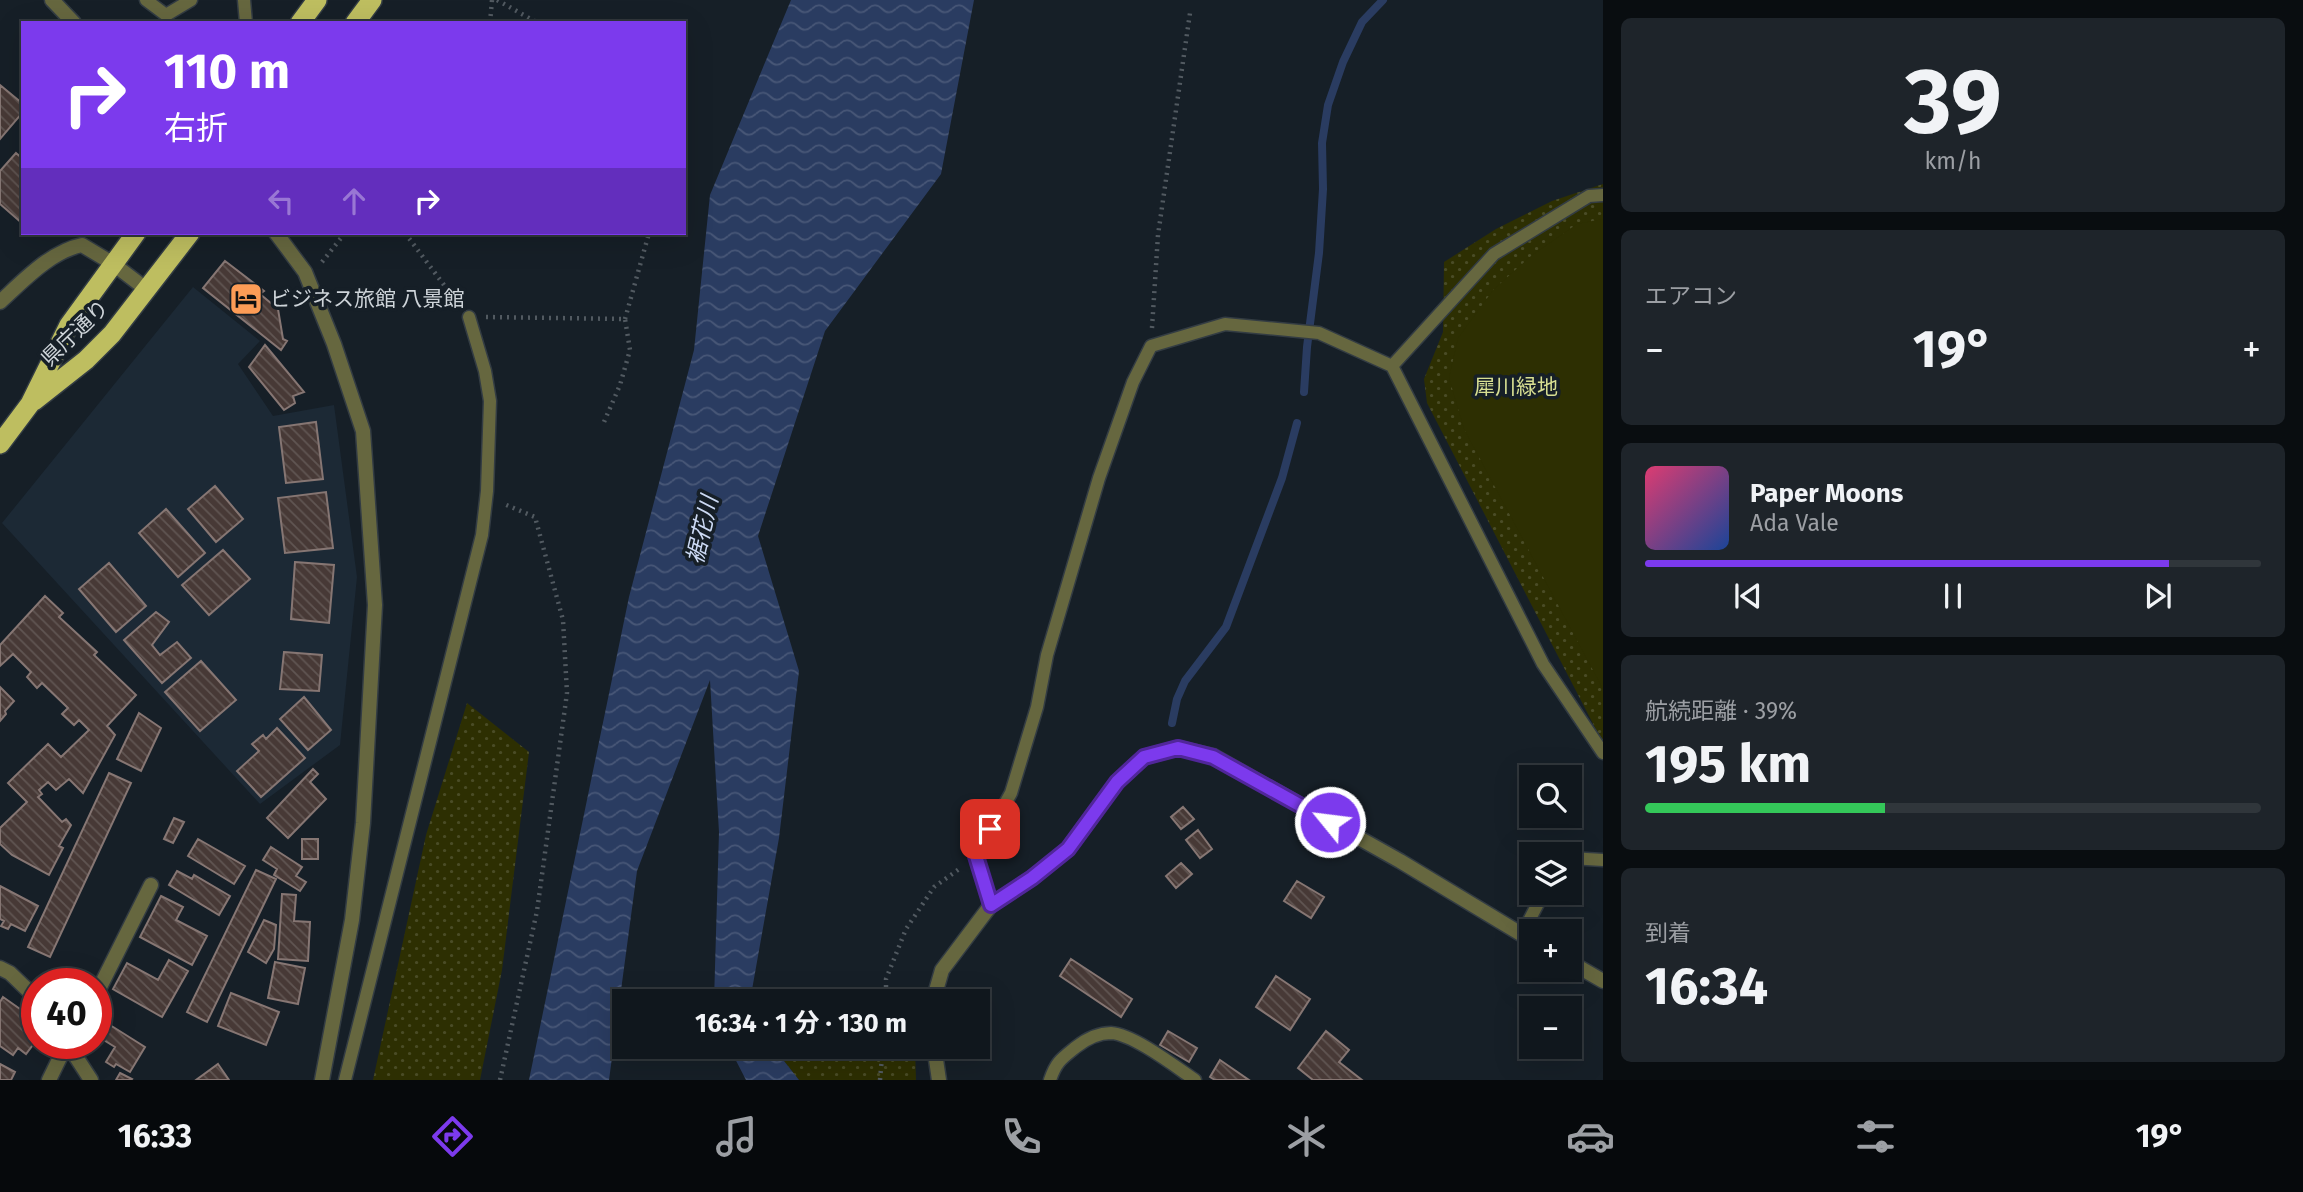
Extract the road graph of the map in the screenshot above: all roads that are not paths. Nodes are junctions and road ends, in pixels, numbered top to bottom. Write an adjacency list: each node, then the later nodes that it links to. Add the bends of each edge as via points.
1 (52, 0): 8 (street)
2 (146, 0): 7 (lane)
3 (191, 0): 7 (lane)
4 (244, 0): 9 (lane)
5 (317, 0): 10 (highway)
6 (373, 0): 11 (highway)
7 (171, 19)
8 (72, 21)
9 (246, 21)
10 (301, 21)
11 (357, 21)
12 (1603, 195): 21 (lane, via 1589,197 1494,254)
13 (134, 235): 17 (highway, 県庁通り)
14 (188, 235): 18 (highway, 県庁通り)
15 (277, 235): 41 (street, via 308,279 363,432 375,605 363,823 352,920)
16 (85, 239): 17 (street); 19 (street)
17 (112, 263): 18 (street); 22 (highway, 県庁通り, via 69,325)
18 (146, 289): 22 (highway, 県庁通り, via 113,334)
19 (0, 302)
20 (468, 317): 42 (lane, via 490,401 482,535)
21 (1392, 366): 24 (lane, via 1543,664); 28 (lane, via 1319,333 1225,324 1151,346 1133,382 1099,478 1011,793 976,856)
22 (30, 404): 23 (highway, 県庁通り)
23 (0, 443)
24 (1603, 753)
25 (1582, 858): 26 (lane)
26 (1603, 860)
27 (151, 885): 31 (street)
28 (991, 905): 29 (street, via 1068,849 1117,782 1144,757 1178,748 1213,757); 35 (street, via 942,970)
29 (1519, 933)
30 (0, 968): 34 (street)
31 (110, 968)
32 (1582, 969): 33 (street)
33 (1603, 981)
34 (21, 984)
35 (936, 989)
36 (61, 1059): 39 (street)
37 (78, 1059): 40 (street)
38 (936, 1059): 43 (street)
39 (49, 1080)
40 (91, 1080)
41 (322, 1080)
42 (345, 1080)
43 (939, 1080)
44 (1050, 1080): 45 (lane, via 1056,1063 1080,1044 1112,1033 1139,1043)
45 (1195, 1080)

